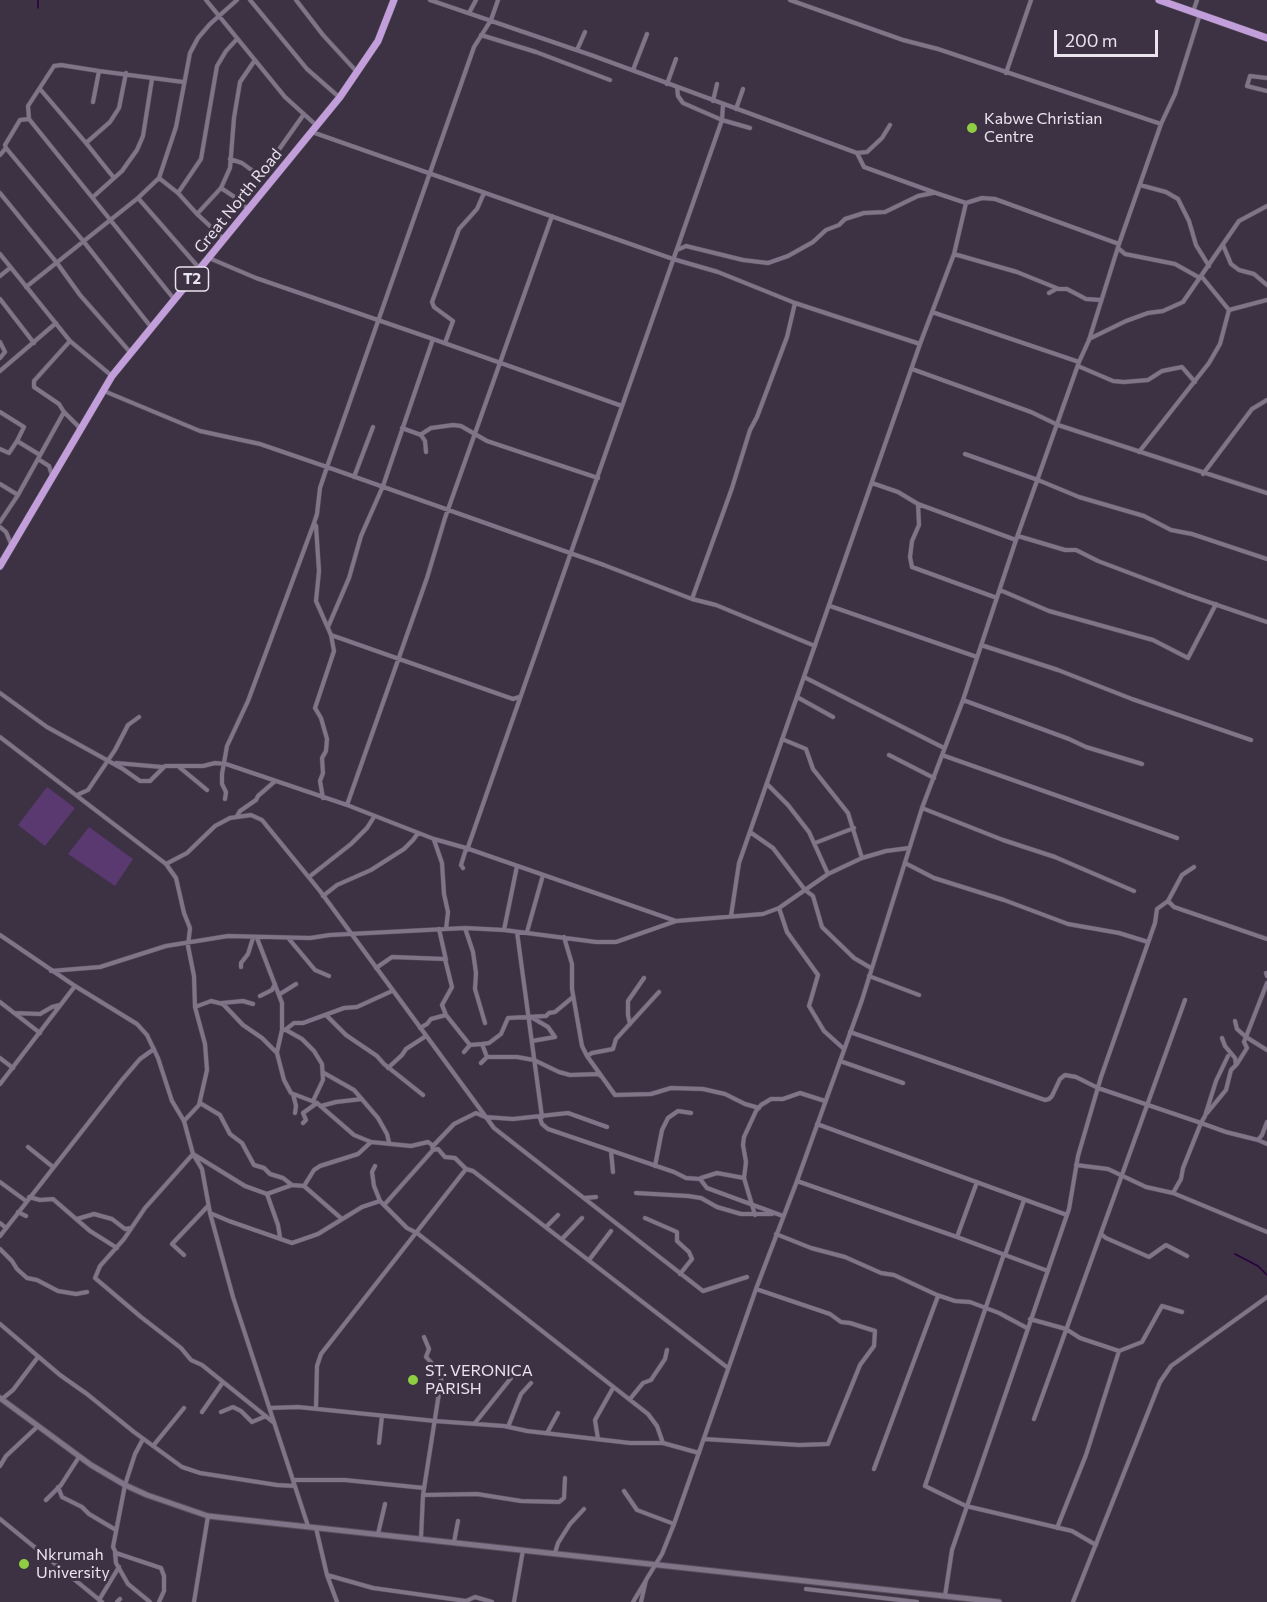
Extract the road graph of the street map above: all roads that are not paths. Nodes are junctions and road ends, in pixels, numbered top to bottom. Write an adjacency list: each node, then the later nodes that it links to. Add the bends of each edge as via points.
1 (206, 0): 15 (street)
2 (237, 0): 15 (street)
3 (250, 0): 40 (street, via 306,69)
4 (296, 0): 27 (street)
5 (394, 0): 27 (highway, Great North Road / T2, via 378,41)
6 (430, 0): 13 (street)
7 (476, 0): 13 (street)
8 (498, 0): 16 (street)
9 (789, 0): 29 (street)
10 (1031, 0): 29 (street)
11 (1159, 0): 14 (highway)
12 (1197, 0): 14 (street)
13 (469, 12): 16 (street)
14 (1197, 13): 20 (highway); 48 (street, via 1175,93)
15 (219, 15): 21 (street); 33 (street, via 189,53)
16 (491, 20): 19 (street); 22 (street)
17 (585, 32): 22 (street)
18 (648, 34): 25 (street)
19 (481, 35): 32 (street); 57 (street)
20 (1266, 36)
21 (237, 39): 24 (street); 63 (street, via 217,66 201,159)
22 (578, 50): 25 (street)
23 (676, 59): 34 (street)
24 (255, 60): 45 (street); 56 (street, via 240,82)
25 (633, 70): 34 (street)
26 (99, 71): 28 (street); 37 (street, via 57,64); 42 (street)
27 (358, 72): 40 (highway, Great North Road / T2)
28 (126, 73): 30 (street); 52 (street, via 119,108 110,122)
29 (1006, 73): 48 (street)
30 (152, 78): 33 (street); 59 (street, via 142,136 130,162)
31 (1267, 78): 39 (street, via 1250,76 1247,86)
32 (610, 80)
33 (183, 82): 58 (street, via 174,135)
34 (667, 84): 36 (street)
35 (717, 84): 41 (street)
36 (677, 87): 41 (street); 47 (street, via 683,103)
37 (40, 89): 46 (street, via 28,106); 52 (street)
38 (743, 89): 44 (street)
39 (1267, 91)
40 (340, 97): 51 (highway, Great North Road / T2)
41 (713, 101): 43 (street)
42 (93, 102)
43 (723, 105): 44 (street); 47 (street)
44 (736, 109): 54 (street)
45 (304, 114): 51 (street); 56 (street, via 260,175)
46 (29, 119): 53 (street, via 20,120); 66 (street)
47 (722, 120): 50 (street); 78 (street)
48 (1161, 124): 60 (street)
49 (890, 125): 54 (street, via 867,152)
50 (750, 128)
51 (314, 129): 57 (street); 70 (highway, Great North Road / T2)
52 (86, 143): 59 (street)
53 (6, 148): 55 (street); 75 (street)
54 (857, 153): 65 (street, via 864,167)
55 (0, 155)
56 (230, 159): 61 (street)
57 (429, 174): 64 (street); 100 (street)
58 (159, 177): 63 (street); 67 (street)
59 (114, 178): 66 (street)
60 (1140, 185): 77 (street); 84 (street, via 1178,199)
61 (221, 188): 70 (street); 71 (street)
62 (0, 193): 83 (street)
63 (177, 193): 71 (street)
64 (484, 193): 72 (street); 107 (street, via 477,209 459,229 432,303 453,321)
65 (936, 193): 68 (street); 78 (street, via 918,196 885,212 845,219 813,242 768,263 686,246)
66 (93, 196): 73 (street)
67 (138, 198): 73 (street); 86 (street)
68 (966, 202): 77 (street, via 995,199); 80 (street)
69 (1267, 206): 76 (street, via 1241,219)
70 (248, 209): 74 (highway, Great North Road / T2)
71 (197, 214): 74 (street)
72 (552, 216): 82 (street); 112 (street)
73 (111, 220): 75 (street); 94 (street)
74 (224, 239): 81 (highway, Great North Road / T2)
75 (84, 242): 83 (street); 102 (street)
76 (1223, 244): 84 (street); 89 (street, via 1231,264)
77 (1118, 246): 88 (street, via 1125,254 1175,264); 95 (street)
78 (676, 251): 82 (street)
79 (0, 254): 85 (street)
80 (954, 254): 91 (street); 99 (street)
81 (209, 258): 86 (highway, Great North Road / T2); 100 (street)
82 (674, 259): 97 (street); 120 (street)
83 (57, 262): 90 (street); 110 (street)
84 (1209, 266): 88 (street)
85 (10, 268): 87 (street); 90 (street)
86 (200, 269): 94 (highway, Great North Road / T2)
87 (0, 276)
88 (1201, 277): 98 (street); 104 (street, via 1183,302 1126,321)
89 (1267, 285)
90 (26, 287): 101 (street)
91 (1059, 289): 92 (street); 95 (street)
92 (1050, 293)
93 (0, 299): 108 (street)
94 (174, 299): 102 (highway, Great North Road / T2)
95 (1101, 300): 104 (street)
96 (1267, 300): 98 (street)
97 (795, 303): 109 (street); 158 (street, via 787,337 750,430)
98 (1229, 310): 117 (street, via 1220,344)
99 (932, 312): 109 (street); 113 (street)
100 (379, 321): 103 (street); 135 (street)
101 (56, 323): 105 (street); 108 (street)
102 (151, 327): 110 (highway, Great North Road / T2)
103 (433, 339): 107 (street); 125 (street)
104 (1089, 340): 113 (street)
105 (70, 341): 116 (street); 122 (street, via 33,384)
106 (0, 342): 111 (street, via 5,352)
107 (445, 343): 112 (street)
108 (34, 344): 115 (street)
109 (920, 344): 114 (street)
110 (130, 352): 116 (highway, Great North Road / T2)
111 (0, 358)
112 (501, 363): 120 (street); 127 (street)
113 (1079, 364): 117 (street, via 1113,381 1124,382 1148,380 1182,367); 123 (street)
114 (912, 369): 123 (street); 141 (street)
115 (0, 371)
116 (112, 376): 118 (highway, Great North Road / T2)
117 (1195, 382): 132 (street)
118 (104, 391): 126 (highway, Great North Road / T2); 135 (street, via 200,431 260,444)
119 (1267, 400): 136 (street, via 1252,409)
120 (622, 406): 139 (street)
121 (0, 412): 129 (street, via 24,427)
122 (64, 412): 126 (street); 134 (street)
123 (1058, 425): 132 (street); 140 (street)
124 (373, 427): 138 (street)
125 (402, 428): 128 (street); 143 (street)
126 (80, 431): 137 (highway, Great North Road / T2)
127 (476, 434): 128 (street, via 453,425 431,428); 139 (street); 147 (street)
128 (420, 435): 131 (street)
129 (17, 441): 130 (street, via 9,453); 134 (street)
130 (0, 449)
131 (426, 452)
132 (1139, 452): 136 (street)
133 (965, 454): 140 (street)
134 (39, 457): 137 (street, via 49,466); 145 (street)
135 (327, 467): 138 (street); 149 (street)
136 (1203, 474): 144 (street)
137 (52, 477): 152 (highway, Great North Road / T2)
138 (354, 477): 143 (street)
139 (598, 478): 153 (street)
140 (1038, 480): 151 (street); 154 (street, via 1144,516 1171,530)
141 (872, 483): 146 (street); 160 (street)
142 (0, 484): 145 (street)
143 (383, 486): 147 (street); 162 (street)
144 (1267, 493)
145 (18, 495): 148 (street)
146 (918, 504): 151 (street); 157 (street, via 912,567)
147 (448, 510): 153 (street); 167 (street)
148 (0, 522)
149 (314, 523): 162 (street, via 319,571 316,601); 183 (street, via 248,702 227,746)
150 (0, 527): 152 (street)
151 (1017, 538): 156 (street); 159 (street, via 1076,550)
152 (12, 546): 155 (highway, Great North Road / T2)
153 (570, 554): 158 (street); 171 (street)
154 (1267, 559)
155 (0, 566)
156 (1000, 590): 157 (street); 159 (street, via 1049,611 1153,640 1188,658)
157 (997, 598): 164 (street)
158 (692, 599): 165 (street)
159 (1216, 604): 161 (street)
160 (830, 606): 165 (street); 166 (street)
161 (1267, 622)
162 (328, 627): 163 (street)
163 (331, 635): 167 (street); 192 (street, via 333,656 315,708 327,743 320,781)
164 (981, 645): 166 (street); 177 (street)
165 (815, 646): 168 (street)
166 (977, 657): 172 (street)
167 (398, 658): 171 (street); 194 (street)
168 (804, 677): 170 (street); 178 (street)
169 (0, 693): 181 (street, via 47,727)
170 (797, 697): 174 (street); 176 (street)
171 (518, 700): 205 (street)
172 (963, 700): 178 (street); 184 (street)
173 (139, 717): 181 (street, via 128,726)
174 (833, 717)
175 (0, 737): 191 (street)
176 (782, 740): 189 (street); 198 (street, via 806,748 813,769 845,808)
177 (1251, 740)
178 (944, 748): 180 (street)
179 (889, 755): 187 (street)
180 (942, 755): 187 (street); 201 (street)
181 (107, 760): 182 (street); 191 (street, via 88,790)
182 (112, 763): 186 (street); 186 (street, via 142,781 152,780)
183 (224, 764): 185 (street); 188 (street); 193 (street)
184 (1142, 764)
185 (177, 765): 186 (street); 190 (street)
186 (163, 767)
187 (934, 778): 195 (street)
188 (275, 782): 192 (street); 196 (street)
189 (767, 784): 199 (street); 203 (street, via 788,805)
190 (207, 790)
191 (76, 795): 208 (street)
192 (323, 798): 194 (street)
193 (225, 799)
194 (347, 805): 197 (street)
195 (922, 808): 204 (street); 216 (street)
196 (237, 816): 208 (street, via 215,826 187,853); 214 (street, via 251,814 262,820)
197 (374, 817): 200 (street); 214 (street, via 351,844)
198 (854, 828): 203 (street); 206 (street)
199 (750, 832): 215 (street, via 773,848); 220 (street, via 737,872)
200 (418, 833): 202 (street); 217 (street, via 404,849)
201 (1177, 838)
202 (434, 839): 205 (street); 224 (street, via 442,863 448,912)
203 (815, 843): 212 (street)
204 (909, 848): 206 (street); 207 (street)
205 (467, 849): 209 (street); 211 (street)
206 (862, 858): 212 (street)
207 (905, 863): 235 (street, via 934,878 1068,924); 239 (street)
208 (166, 864): 234 (street, via 178,884 190,928)
209 (517, 866): 213 (street); 225 (street)
210 (1194, 867): 218 (street, via 1182,875)
211 (463, 868)
212 (828, 874): 215 (street)
213 (543, 875): 221 (street); 227 (street)
214 (309, 877): 217 (street)
215 (805, 890): 219 (street); 239 (street, via 816,901 822,927 849,954)
216 (1134, 891)
217 (323, 896): 228 (street)
218 (1168, 900): 233 (street, via 1174,907); 235 (street, via 1157,909)
219 (778, 908): 220 (street, via 763,914); 278 (street, via 787,932 818,975 809,1006 824,1031)
220 (731, 916): 221 (street)
221 (676, 921): 230 (street, via 616,942)
222 (465, 928): 224 (street); 225 (street); 265 (street)
223 (439, 929): 224 (street); 228 (street); 236 (street)
224 (446, 929)
225 (504, 930): 226 (street)
226 (517, 932): 227 (street); 263 (street)
227 (527, 932): 230 (street)
228 (350, 933): 232 (street); 238 (street)
229 (0, 935): 240 (street)
230 (564, 937): 253 (street, via 572,964)
231 (255, 938): 232 (street); 234 (street, via 228,936); 237 (street); 244 (street)
232 (289, 939): 241 (street, via 311,966)
233 (1267, 939)
234 (189, 942): 240 (street, via 100,967); 259 (street)
235 (1148, 942): 296 (street)
236 (446, 961): 238 (street, via 392,957); 262 (street, via 452,987 442,1005)
237 (241, 967)
238 (375, 968): 248 (street)
239 (871, 968): 242 (street)
240 (51, 971): 247 (street)
241 (329, 976)
242 (869, 976): 251 (street); 269 (street)
243 (644, 978): 266 (street, via 628,1001)
244 (275, 983): 250 (street); 252 (street, via 272,990)
245 (1267, 983): 272 (street)
246 (296, 984): 250 (street)
247 (75, 986): 258 (street); 277 (street, via 137,1023)
248 (392, 991): 261 (street); 267 (street)
249 (659, 992): 266 (street)
250 (279, 994): 268 (street)
251 (919, 995)
252 (260, 996)
253 (573, 996): 263 (street, via 555,1012); 282 (street)
254 (1185, 1000): 303 (street)
255 (0, 1002): 260 (street)
256 (221, 1003): 257 (street); 259 (street, via 211,1001); 281 (street)
257 (253, 1004)
258 (60, 1006): 260 (street, via 40,1014); 270 (street)
259 (195, 1007): 301 (street, via 207,1070)
260 (14, 1013): 270 (street)
261 (326, 1015): 268 (street, via 294,1023); 291 (street)
262 (446, 1016): 267 (street, via 431,1019); 276 (street)
263 (530, 1016): 274 (street); 274 (street, via 548,1027 555,1037); 275 (street, via 508,1018 501,1034)
264 (1235, 1021): 272 (street)
265 (485, 1023)
266 (630, 1024): 282 (street, via 616,1039 613,1049)
267 (420, 1028): 271 (street)
268 (284, 1030): 281 (street); 292 (street, via 314,1051)
269 (850, 1032): 278 (street); 296 (street, via 1045,1100 1065,1075)
270 (40, 1033): 290 (street)
271 (426, 1036): 291 (street); 308 (street)
272 (1246, 1037): 279 (street); 289 (street, via 1247,1048)
273 (1222, 1038): 289 (street)
274 (532, 1041): 286 (street)
275 (482, 1044): 276 (street); 284 (street)
276 (470, 1045): 280 (street)
277 (154, 1049): 310 (street, via 168,1091); 327 (street, via 134,1065)
278 (844, 1049): 287 (street)
279 (1267, 1050)
280 (464, 1052)
281 (277, 1053): 297 (street, via 284,1080)
282 (587, 1056): 293 (street)
283 (1228, 1056): 307 (street)
284 (487, 1057): 286 (street); 288 (street)
285 (0, 1058): 290 (street)
286 (534, 1060): 293 (street, via 570,1075 598,1074); 309 (street)
287 (840, 1061): 294 (street); 300 (street)
288 (480, 1063)
289 (1236, 1065): 307 (street, via 1226,1090)
290 (13, 1068): 295 (street)
291 (388, 1068): 298 (street)
292 (324, 1074): 299 (street, via 354,1090); 302 (street)
293 (603, 1078): 304 (street, via 615,1095 642,1095 671,1088 702,1089)
294 (903, 1083)
295 (0, 1084)
296 (1098, 1088): 303 (street); 324 (street)
297 (293, 1095): 302 (street); 305 (street, via 295,1111)
298 (423, 1095)
299 (362, 1100): 302 (street); 318 (street, via 372,1109)
300 (825, 1101): 304 (street, via 800,1093 771,1099); 314 (street)
301 (200, 1103): 310 (street); 336 (street, via 220,1115 254,1165)
302 (317, 1103): 305 (street); 317 (street, via 351,1132)
303 (1147, 1104): 313 (street); 330 (street)
304 (759, 1108): 331 (street, via 744,1137)
305 (303, 1113): 312 (street)
306 (692, 1113): 326 (street, via 678,1111 668,1118)
307 (1205, 1116): 313 (street)
308 (485, 1117): 309 (street); 321 (street, via 476,1113 456,1123); 342 (street)
309 (541, 1117): 315 (street, via 568,1113); 322 (street, via 548,1129)
310 (184, 1121): 323 (street)
311 (1267, 1122): 316 (street)
312 (303, 1123)
313 (1201, 1123): 316 (street); 339 (street)
314 (817, 1124): 334 (street); 335 (street)
315 (607, 1127)
316 (1258, 1140): 319 (street)
317 (371, 1142): 318 (street); 337 (street, via 358,1154 320,1166)
318 (389, 1142): 321 (street, via 411,1146 428,1142)
319 (1267, 1144)
320 (28, 1147): 327 (street)
321 (433, 1148): 328 (street, via 445,1157 455,1158); 346 (street)
322 (611, 1151): 326 (street); 329 (street)
323 (193, 1154): 340 (street, via 245,1186); 348 (street, via 202,1169); 364 (street)
324 (1076, 1165): 330 (street, via 1108,1169); 354 (street)
325 (375, 1166): 345 (street, via 374,1186)
326 (655, 1166): 332 (street)
327 (53, 1167): 343 (street)
328 (466, 1169): 362 (street); 368 (street)
329 (613, 1172)
330 (1123, 1176): 339 (street, via 1146,1187); 370 (street)
331 (744, 1178): 332 (street, via 717,1173); 347 (street)
332 (700, 1179): 347 (street, via 707,1188)
333 (0, 1182): 343 (street)
334 (797, 1182): 356 (street); 373 (street)
335 (977, 1182): 344 (street); 373 (street)
336 (292, 1185): 337 (street); 340 (street)
337 (304, 1186): 360 (street)
338 (636, 1193): 353 (street, via 701,1198 727,1210)
339 (1173, 1193): 367 (street)
340 (267, 1194): 372 (street)
341 (596, 1197): 342 (street)
342 (583, 1198): 383 (street)
343 (27, 1199): 349 (street); 359 (street, via 52,1198)
344 (1024, 1200): 354 (street); 379 (street)
345 (380, 1201): 346 (street); 360 (street)
346 (385, 1204): 365 (street)
347 (751, 1204): 351 (street); 353 (street)
348 (208, 1206): 350 (street); 378 (street, via 172,1244)
349 (18, 1212): 355 (street); 363 (street)
350 (210, 1213): 372 (street); 407 (street, via 233,1298)
351 (776, 1214): 353 (street); 356 (street)
352 (558, 1215): 362 (street)
353 (755, 1215)
354 (1066, 1215): 382 (street)
355 (26, 1216)
356 (783, 1216): 369 (street)
357 (582, 1218): 374 (street)
358 (645, 1218): 383 (street, via 677,1232 677,1241 692,1258)
359 (76, 1219): 364 (street, via 94,1214 125,1229); 376 (street)
360 (342, 1219): 372 (street, via 308,1239 290,1243)
361 (0, 1224): 363 (street)
362 (546, 1227): 374 (street)
363 (6, 1228): 371 (street)
364 (131, 1228): 376 (street)
365 (407, 1228): 368 (street); 375 (street)
366 (611, 1231): 381 (street)
367 (1267, 1232)
368 (417, 1233): 375 (street); 403 (street)
369 (776, 1234): 385 (street); 387 (street, via 894,1275)
370 (1101, 1234): 380 (street, via 1149,1257 1166,1245); 394 (street)
371 (0, 1236)
372 (280, 1237)
373 (957, 1237): 379 (street)
374 (562, 1239): 381 (street)
375 (412, 1240): 408 (street, via 321,1354)
376 (117, 1248): 401 (street, via 95,1273 97,1282)
377 (0, 1249): 386 (street, via 27,1278 58,1291)
378 (184, 1255)
379 (1005, 1255): 382 (street); 389 (street)
380 (1187, 1256)
381 (589, 1260): 399 (street)
382 (1048, 1271): 391 (street)
383 (681, 1274): 384 (street, via 705,1291)
384 (747, 1277)
385 (756, 1289): 399 (street); 423 (street, via 874,1331 874,1346 860,1365 828,1444)
386 (87, 1293)
387 (938, 1296): 389 (street); 430 (street)
388 (1267, 1297): 453 (street, via 1172,1366 1160,1382)
389 (985, 1309): 393 (street); 440 (street, via 925,1486)
390 (1182, 1312): 397 (street, via 1162,1306 1142,1342)
391 (1030, 1319): 393 (street); 394 (street)
392 (0, 1324): 398 (street)
393 (1027, 1328): 440 (street)
394 (1066, 1329): 397 (street); 414 (street)
395 (424, 1338): 415 (street, via 429,1349 426,1357 442,1374)
396 (667, 1350): 405 (street, via 651,1380 643,1383)
397 (1119, 1351): 448 (street, via 1086,1455)
398 (38, 1357): 404 (street, via 13,1390); 421 (street)
399 (728, 1368): 423 (street)
400 (510, 1378): 417 (street)
401 (223, 1382): 409 (street); 412 (street)
402 (531, 1383): 419 (street, via 521,1394)
403 (614, 1388): 405 (street); 422 (street, via 595,1420)
404 (1, 1398): 418 (street)
405 (629, 1400): 425 (street, via 648,1414)
406 (184, 1408): 426 (street)
407 (270, 1408): 408 (street); 416 (street)
408 (316, 1408): 413 (street)
409 (202, 1412)
410 (221, 1412): 412 (street, via 233,1407 252,1422)
411 (558, 1413): 420 (street)
412 (266, 1416): 416 (street)
413 (381, 1416): 415 (street); 424 (street)
414 (1034, 1419)
415 (435, 1421): 417 (street); 435 (street)
416 (273, 1422): 432 (street)
417 (475, 1424): 419 (street)
418 (37, 1426): 428 (street); 429 (street)
419 (508, 1427): 420 (street)
420 (547, 1433): 422 (street)
421 (143, 1438): 426 (street); 433 (street)
422 (598, 1439): 425 (street)
423 (704, 1440): 427 (street)
424 (379, 1443)
425 (663, 1443): 427 (street)
426 (153, 1446): 432 (street, via 189,1470 277,1485)
427 (699, 1453): 445 (street)
428 (79, 1456): 433 (street); 434 (street)
429 (0, 1466)
430 (874, 1469)
431 (565, 1478): 437 (street, via 564,1498 559,1502 477,1494)
432 (294, 1483): 435 (street, via 345,1480); 446 (street)
433 (124, 1485): 442 (street); 449 (street)
434 (58, 1487): 438 (street); 449 (street, via 62,1497)
435 (424, 1488): 437 (street)
436 (624, 1491): 445 (street, via 638,1510)
437 (423, 1495): 451 (street)
438 (46, 1500)
439 (386, 1504): 450 (street)
440 (966, 1506): 448 (street); 462 (street, via 952,1550)
441 (584, 1509): 456 (street, via 570,1524)
442 (208, 1516): 446 (street); 468 (street)
443 (0, 1519): 464 (street)
444 (458, 1521): 452 (street)
445 (674, 1524): 457 (street)
446 (309, 1527): 447 (street)
447 (316, 1527): 450 (street); 459 (street)
448 (1057, 1528): 453 (street, via 1072,1531)
449 (116, 1530): 455 (street)
450 (378, 1534): 451 (street)
451 (421, 1539): 452 (street)
452 (454, 1542): 454 (street)
453 (1096, 1545): 475 (street)
454 (523, 1550): 456 (street); 465 (street)
455 (115, 1552): 458 (street); 467 (street, via 161,1568 164,1591)
456 (555, 1553): 457 (street)
457 (654, 1565): 460 (street); 462 (street)
458 (119, 1566): 464 (street); 466 (street, via 128,1584)
459 (327, 1575): 463 (street, via 373,1588); 469 (street)
460 (646, 1580): 471 (street); 472 (street)
461 (806, 1589): 473 (street)
462 (945, 1596): 474 (street)
463 (481, 1600): 470 (street)
464 (100, 1601)
465 (515, 1601)
466 (150, 1602)
467 (159, 1602)
468 (194, 1602)
469 (337, 1602)
470 (492, 1602)
471 (633, 1602)
472 (641, 1602)
473 (917, 1602)
474 (999, 1602)
475 (1073, 1602)

